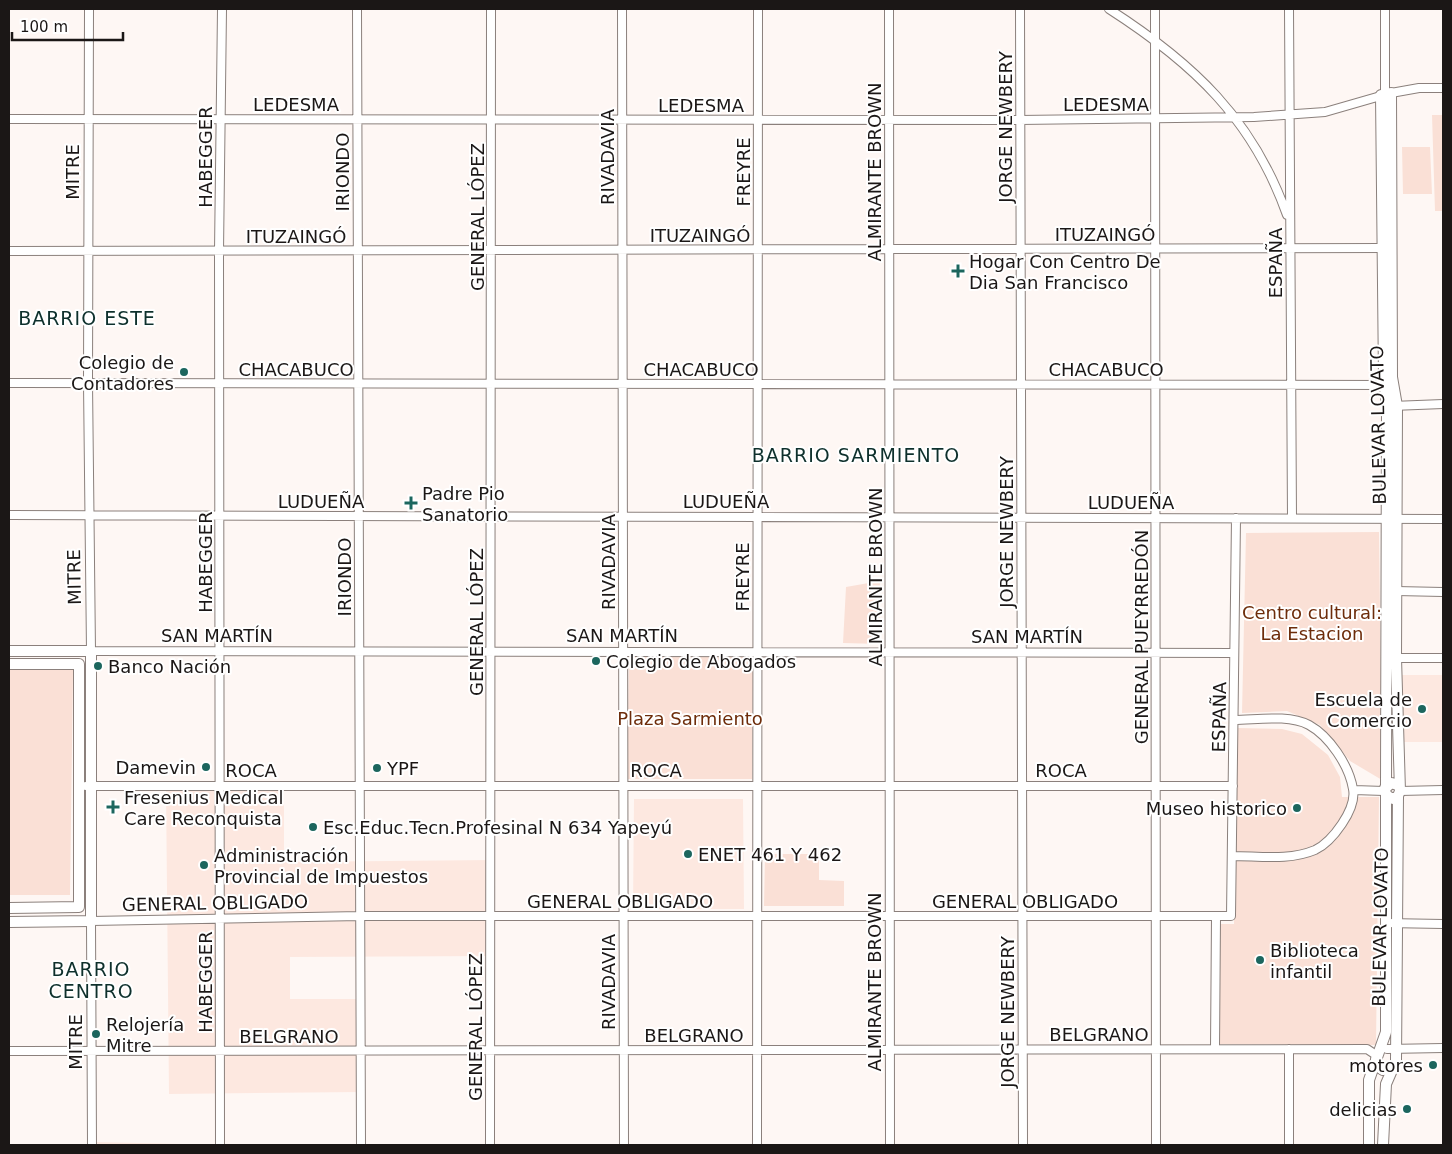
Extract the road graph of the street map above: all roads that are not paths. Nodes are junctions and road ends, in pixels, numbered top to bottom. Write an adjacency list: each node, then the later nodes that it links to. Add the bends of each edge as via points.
1 (90, 9): 19 (street, MITRE)
2 (222, 9): 20 (street, HABEGGER)
3 (357, 9): 21 (street, IRIONDO)
4 (491, 9): 22 (street, GENERAL LÓPEZ)
5 (622, 9): 24 (street, RIVADAVIA)
6 (758, 9): 25 (street, FREYRE)
7 (889, 9): 26 (street, ALMIRANTE BROWN)
8 (1020, 9): 27 (street, JORGE NEWBERY)
9 (1109, 9): 13 (street)
10 (1154, 9): 13 (street, GENERAL PUEYRREDÓN)
11 (1289, 9): 16 (street, ESPAÑA)
12 (1385, 9): 15 (street)
13 (1155, 39): 17 (street, via 1186,64); 23 (street, GENERAL PUEYRREDÓN)
14 (1443, 88): 15 (street, LEDESMA, via 1418,88)
15 (1386, 94): 16 (street, LEDESMA, via 1325,112); 30 (main road, BULEVAR LOVATO)
16 (1289, 116): 17 (street, LEDESMA); 28 (street, ESPAÑA)
17 (1235, 117): 23 (street, LEDESMA); 28 (street, via 1266,163)
18 (9, 119): 19 (street, LEDESMA)
19 (89, 119): 20 (street, LEDESMA); 38 (street, MITRE)
20 (220, 119): 21 (street, LEDESMA); 39 (street, HABEGGER)
21 (356, 119): 22 (street, LEDESMA); 40 (street, IRIONDO)
22 (492, 119): 24 (street, LEDESMA); 33 (street, GENERAL LÓPEZ)
23 (1155, 119): 27 (street, LEDESMA); 32 (street, GENERAL PUEYRREDÓN)
24 (622, 120): 25 (street, LEDESMA); 34 (street, RIVADAVIA)
25 (758, 120): 26 (street, LEDESMA); 35 (street, FREYRE)
26 (890, 120): 27 (street, LEDESMA); 36 (street, ALMIRANTE BROWN)
27 (1020, 120): 31 (street, JORGE NEWBERY)
28 (1290, 222): 29 (street, ESPAÑA)
29 (1290, 248): 30 (street, ITUZAINGÓ); 32 (street, ITUZAINGÓ); 50 (street, ESPAÑA)
30 (1387, 248): 52 (main road, BULEVAR LOVATO)
31 (1020, 249): 32 (street, ITUZAINGÓ); 36 (street, ITUZAINGÓ); 48 (street, JORGE NEWBERY)
32 (1156, 249): 49 (street, GENERAL PUEYRREDÓN)
33 (492, 250): 34 (street, ITUZAINGÓ); 40 (street, ITUZAINGÓ); 44 (street, GENERAL LÓPEZ)
34 (621, 250): 35 (street, ITUZAINGÓ); 45 (street, RIVADAVIA)
35 (757, 250): 36 (street, ITUZAINGÓ); 46 (street, FREYRE)
36 (890, 250): 47 (street, ALMIRANTE BROWN)
37 (9, 251): 38 (street, ITUZAINGÓ)
38 (88, 251): 39 (street, ITUZAINGÓ); 42 (street, MITRE)
39 (220, 251): 40 (street, ITUZAINGÓ); 43 (street, HABEGGER)
40 (357, 252): 51 (street, IRIONDO)
41 (9, 384): 42 (street, CHACABUCO)
42 (88, 384): 43 (street, CHACABUCO); 56 (street, MITRE)
43 (220, 384): 51 (street, CHACABUCO); 57 (street, HABEGGER)
44 (492, 384): 45 (street, CHACABUCO); 51 (street, CHACABUCO); 58 (street, GENERAL LÓPEZ)
45 (623, 384): 46 (street, CHACABUCO); 59 (street, RIVADAVIA)
46 (758, 384): 47 (street, CHACABUCO); 60 (street, FREYRE)
47 (890, 384): 48 (street, CHACABUCO); 62 (street, ALMIRANTE BROWN)
48 (1021, 384): 49 (street, CHACABUCO); 63 (street, JORGE NEWBERY)
49 (1156, 384): 50 (street, CHACABUCO); 64 (street, GENERAL PUEYRREDÓN)
50 (1291, 384): 52 (street, CHACABUCO); 66 (street, ESPAÑA)
51 (358, 385): 61 (street, IRIONDO)
52 (1389, 385): 54 (main road, BULEVAR LOVATO)
53 (1443, 404): 54 (street)
54 (1392, 406): 68 (main road, BULEVAR LOVATO)
55 (9, 515): 56 (street, LUDUEÑA)
56 (89, 515): 57 (street, LUDUEÑA); 72 (street, MITRE)
57 (220, 516): 61 (street, LUDUEÑA); 73 (street, HABEGGER)
58 (492, 516): 59 (street, LUDUEÑA); 61 (street, LUDUEÑA); 75 (street, GENERAL LÓPEZ)
59 (623, 516): 60 (street, LUDUEÑA); 76 (street, RIVADAVIA)
60 (758, 516): 62 (street, LUDUEÑA); 77 (street, FREYRE)
61 (359, 517): 74 (street, IRIONDO)
62 (890, 517): 63 (street, LUDUEÑA); 78 (street, ALMIRANTE BROWN)
63 (1021, 517): 64 (street, LUDUEÑA); 79 (street, JORGE NEWBERY)
64 (1156, 517): 65 (street, LUDUEÑA); 80 (street, GENERAL PUEYRREDÓN)
65 (1236, 518): 66 (street, LUDUEÑA); 81 (street, ESPAÑA)
66 (1292, 518): 68 (street, LUDUEÑA)
67 (1443, 519): 68 (street, LUDUEÑA)
68 (1391, 520): 69 (main road, BULEVAR LOVATO); 82 (main road, BULEVAR LOVATO)
69 (1396, 591): 70 (street); 82 (main road, BULEVAR LOVATO)
70 (1443, 592)
71 (9, 651): 72 (main road, SAN MARTÍN)
72 (91, 651): 73 (street, SAN MARTÍN); 87 (main road, MITRE)
73 (220, 651): 74 (street, SAN MARTÍN); 88 (street, HABEGGER)
74 (358, 651): 75 (street, SAN MARTÍN); 89 (street, IRIONDO)
75 (491, 651): 76 (street, SAN MARTÍN); 90 (street, GENERAL LÓPEZ)
76 (622, 652): 77 (street, SAN MARTÍN); 91 (street, RIVADAVIA)
77 (757, 652): 78 (street, SAN MARTÍN); 92 (street, FREYRE)
78 (890, 652): 79 (street, SAN MARTÍN); 93 (street, ALMIRANTE BROWN)
79 (1021, 652): 80 (street, SAN MARTÍN); 94 (street, JORGE NEWBERY)
80 (1156, 653): 81 (street, SAN MARTÍN); 95 (street, GENERAL PUEYRREDÓN)
81 (1234, 653): 85 (street, ESPAÑA)
82 (1390, 658): 83 (street); 99 (main road, BULEVAR LOVATO); 100 (main road, BULEVAR LOVATO)
83 (1443, 658)
84 (9, 664): 86 (main road, via 79,664)
85 (1234, 720): 96 (street, ESPAÑA); 97 (street, via 1292,720 1308,724 1330,742 1346,768)
86 (79, 786): 87 (street, ROCA); 102 (main road, via 79,907)
87 (91, 786): 88 (street, ROCA); 113 (main road, MITRE)
88 (219, 786): 89 (street, ROCA); 112 (street, HABEGGER)
89 (359, 786): 90 (street, ROCA); 103 (street, IRIONDO)
90 (490, 786): 91 (street, ROCA); 105 (street, GENERAL LÓPEZ)
91 (622, 786): 92 (street, ROCA); 106 (street, RIVADAVIA)
92 (757, 786): 93 (street, ROCA); 107 (street, FREYRE)
93 (889, 786): 94 (street, ROCA); 108 (street, ALMIRANTE BROWN)
94 (1021, 786): 95 (street, ROCA); 109 (street, JORGE NEWBERY)
95 (1155, 786): 96 (street, ROCA); 111 (street, GENERAL PUEYRREDÓN)
96 (1233, 786): 101 (street, ESPAÑA)
97 (1354, 790): 99 (street); 101 (street, via 1348,814 1339,829 1315,850 1288,857)
98 (1443, 790): 100 (street)
99 (1385, 791): 100 (main road, via 1392,783); 115 (main road, BULEVAR LOVATO)
100 (1399, 791): 115 (main road, BULEVAR LOVATO)
101 (1232, 856): 104 (street, ESPAÑA)
102 (9, 908)
103 (360, 916): 105 (street, GENERAL OBLIGADO); 112 (street, GENERAL OBLIGADO); 129 (street, IRIONDO)
104 (1231, 916): 110 (street, GENERAL OBLIGADO)
105 (491, 917): 106 (street, GENERAL OBLIGADO); 123 (street, GENERAL LÓPEZ)
106 (624, 917): 107 (street, GENERAL OBLIGADO); 124 (street, RIVADAVIA)
107 (757, 917): 108 (street, GENERAL OBLIGADO); 125 (street, FREYRE)
108 (890, 917): 109 (street, GENERAL OBLIGADO); 118 (street, ALMIRANTE BROWN)
109 (1022, 917): 111 (street, GENERAL OBLIGADO); 119 (street, JORGE NEWBERY)
110 (1216, 917): 111 (street, GENERAL OBLIGADO); 121 (street)
111 (1156, 918): 120 (street, GENERAL PUEYRREDÓN)
112 (221, 919): 113 (street, GENERAL OBLIGADO); 128 (street, HABEGGER)
113 (91, 921): 114 (main road, GENERAL OBLIGADO); 127 (street, MITRE)
114 (9, 922)
115 (1392, 923): 116 (street); 130 (main road, BULEVAR LOVATO); 130 (main road, BULEVAR LOVATO)
116 (1443, 924)
117 (1443, 1048): 130 (street, BELGRANO)
118 (889, 1049): 119 (street, BELGRANO); 125 (street, BELGRANO); 137 (street, ALMIRANTE BROWN)
119 (1022, 1049): 120 (street, BELGRANO); 138 (street, JORGE NEWBERY)
120 (1155, 1049): 121 (street, BELGRANO); 139 (street, GENERAL PUEYRREDÓN)
121 (1215, 1049): 122 (street, BELGRANO)
122 (1289, 1049): 130 (street, BELGRANO, via 1367,1049); 140 (street)
123 (490, 1050): 124 (street, BELGRANO); 129 (street, BELGRANO); 134 (street, GENERAL LÓPEZ)
124 (623, 1050): 125 (street, BELGRANO); 135 (street, RIVADAVIA)
125 (756, 1050): 136 (street, FREYRE)
126 (9, 1051): 127 (street, BELGRANO)
127 (91, 1051): 128 (street, BELGRANO); 131 (street, MITRE)
128 (220, 1051): 129 (street, BELGRANO); 132 (street, HABEGGER)
129 (360, 1051): 133 (street, IRIONDO)
130 (1386, 1056): 141 (main road, BULEVAR LOVATO, via 1368,1088); 142 (main road, BULEVAR LOVATO)
131 (92, 1145)
132 (220, 1145)
133 (360, 1145)
134 (490, 1145)
135 (624, 1145)
136 (757, 1145)
137 (890, 1145)
138 (1023, 1145)
139 (1156, 1145)
140 (1289, 1145)
141 (1369, 1145)
142 (1383, 1145)

